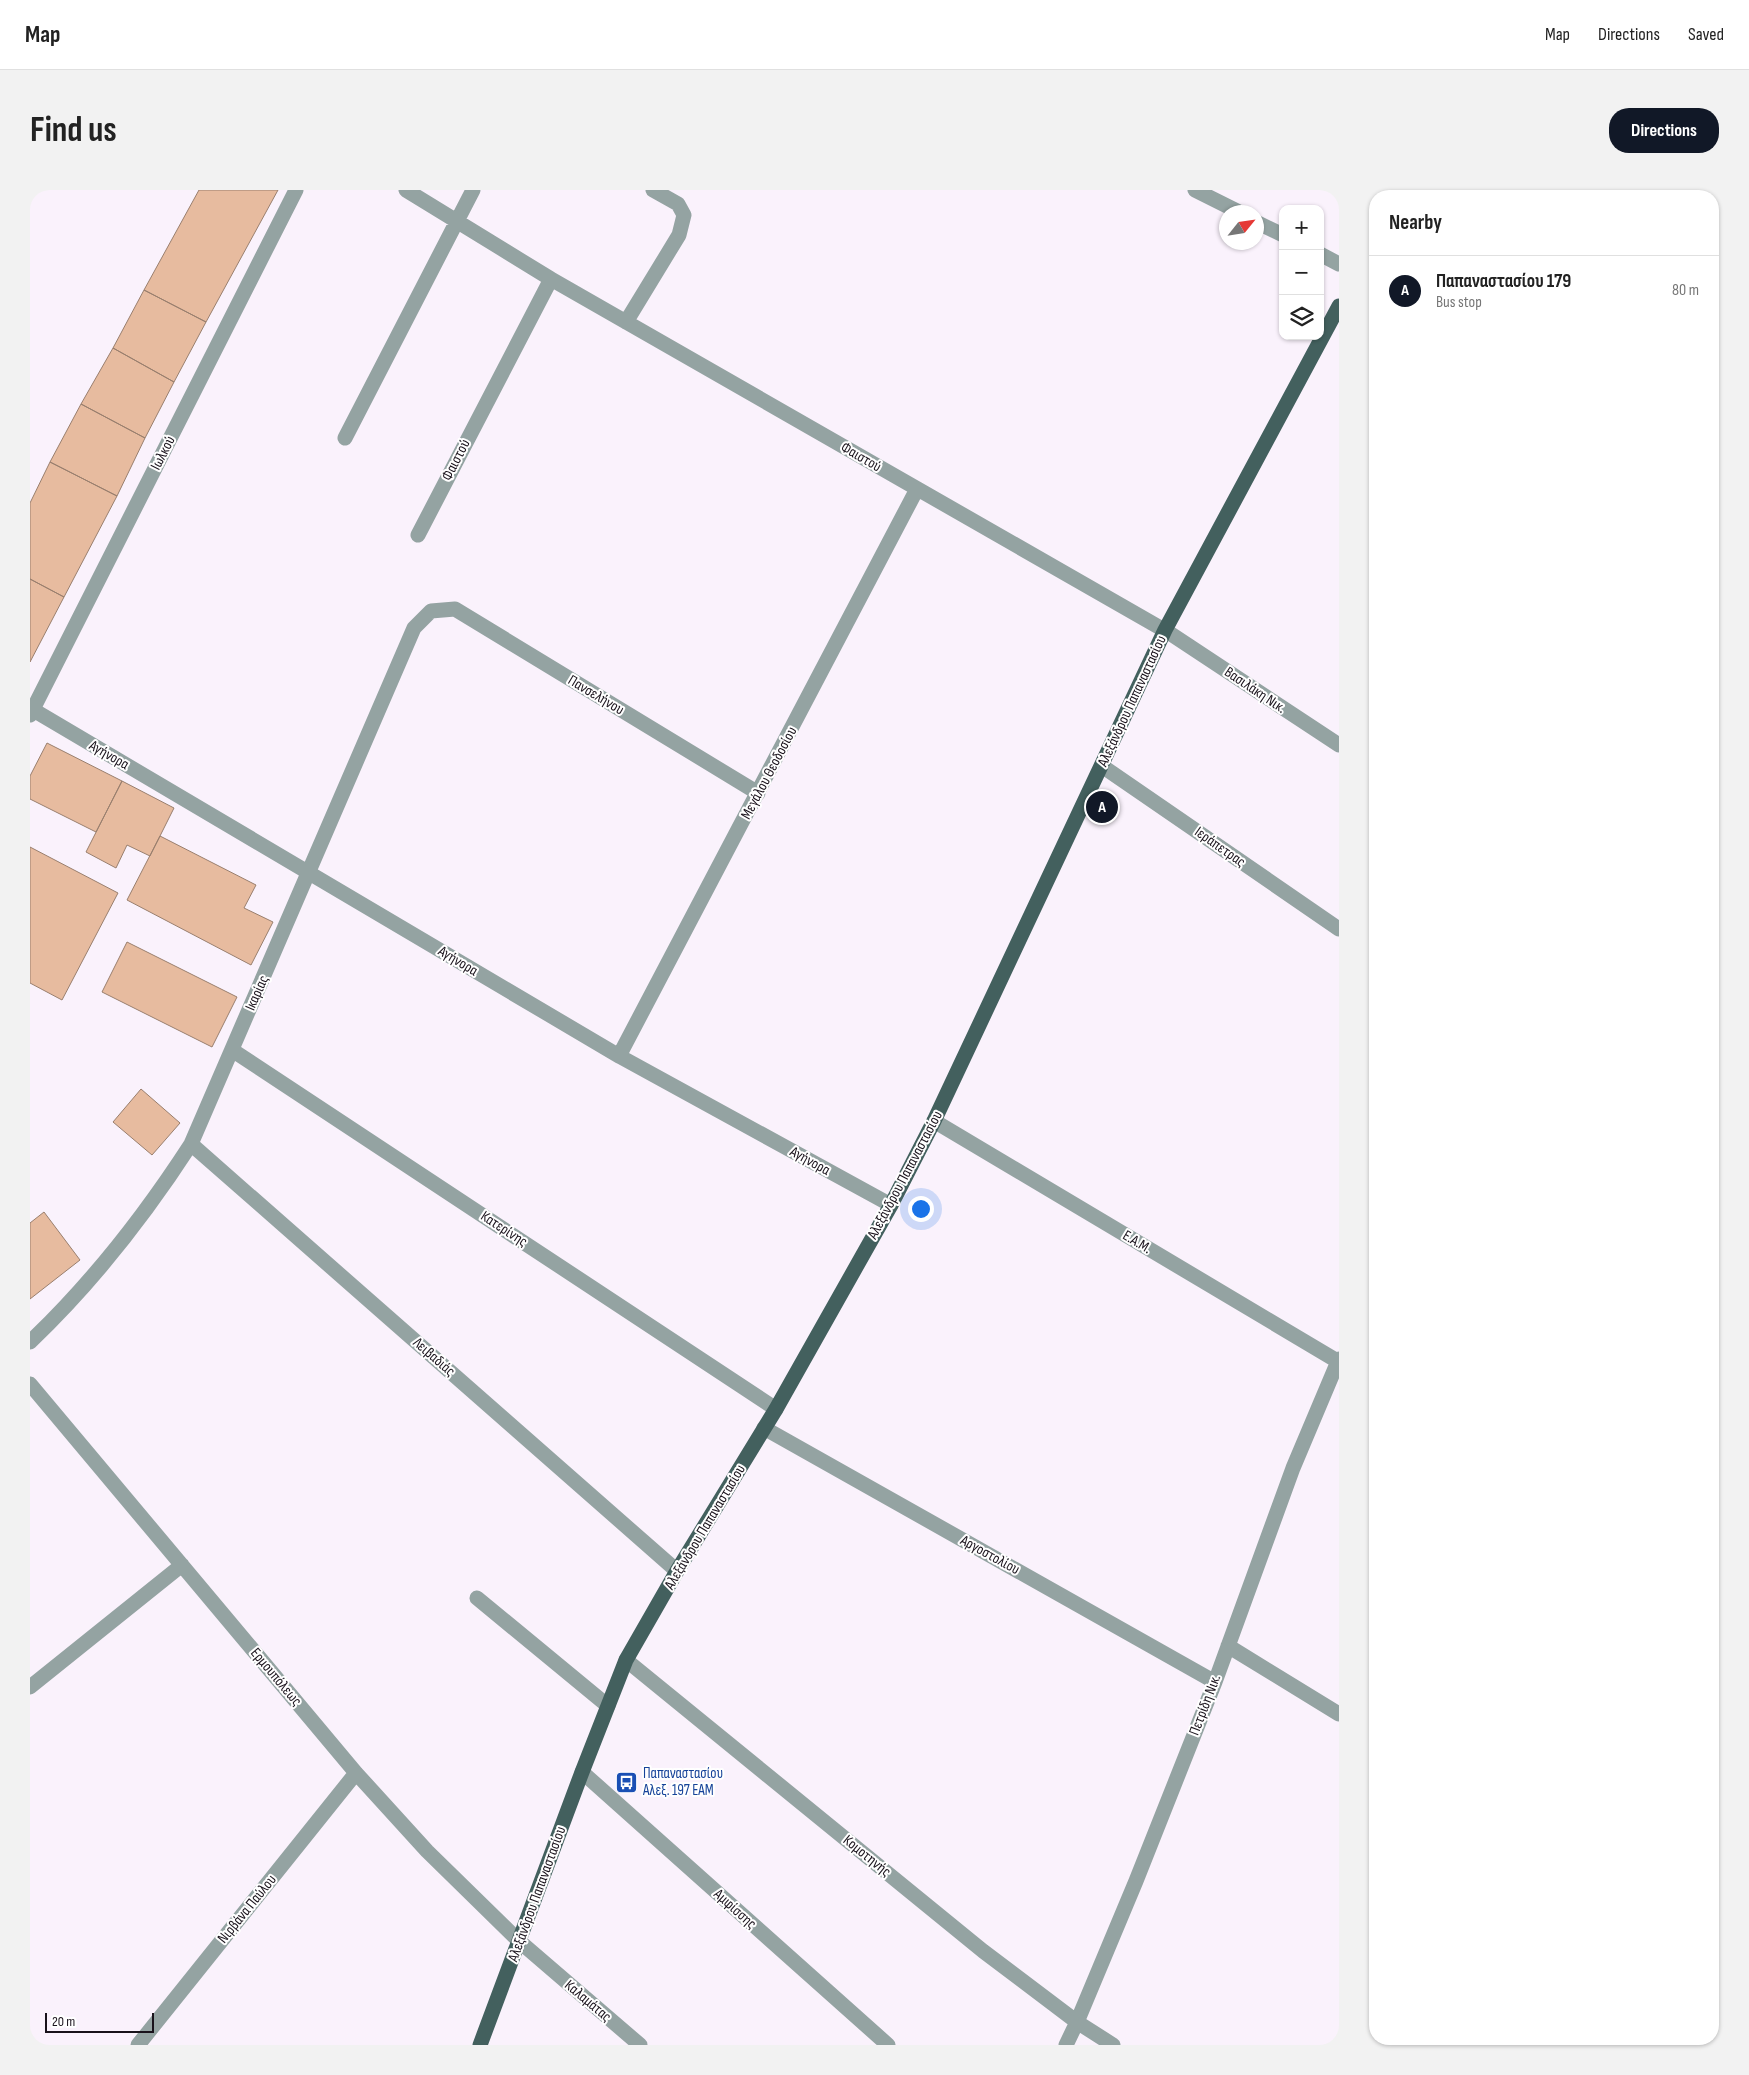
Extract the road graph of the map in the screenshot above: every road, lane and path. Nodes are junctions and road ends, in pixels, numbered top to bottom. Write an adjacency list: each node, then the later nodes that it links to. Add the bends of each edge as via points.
1 (296, 190): 20 (street, Ιωλκού)
2 (406, 190): 7 (street, Φαιστού)
3 (472, 190): 7 (street)
4 (653, 190): 14 (street, via 678,204 684,215 679,235)
5 (1195, 190): 6 (street)
6 (1225, 205)
7 (456, 221): 12 (street, Φαιστού); 15 (street)
8 (1264, 226): 9 (street)
9 (1279, 233)
10 (1324, 256): 11 (street)
11 (1339, 264)
12 (551, 279): 14 (street, Φαιστού); 17 (street, Φαιστού)
13 (1339, 306): 19 (main road, Αλεξάνδρου Παπαναστασίου)
14 (626, 322): 16 (street, Φαιστού)
15 (345, 438)
16 (917, 489): 19 (street, Φαιστού); 23 (street, Μεγάλου Θεοδοσίου)
17 (418, 535)
18 (430, 611): 23 (street, Πανσελήνου, via 455,609); 24 (street, Ικαρίας, via 414,628)
19 (1168, 632): 21 (street, Βασιλάκη Νικ.); 22 (main road, Αλεξάνδρου Παπαναστασίου)
20 (31, 711): 24 (street, Αγήνορα)
21 (1339, 746)
22 (1102, 766): 25 (street, Ιεράπετρας); 28 (main road, Αλεξάνδρου Παπαναστασίου)
23 (758, 793): 27 (street, Μεγάλου Θεοδοσίου)
24 (309, 873): 26 (street, Ικαρίας); 27 (street, Αγήνορα)
25 (1339, 929)
26 (232, 1050): 29 (street, Ικαρίας); 34 (street, Κατερίνης)
27 (619, 1056): 30 (street, Αγήνορα)
28 (934, 1121): 30 (main road, Αλεξάνδρου Παπαναστασίου); 32 (street, Ε.Α.Μ.)
29 (191, 1144): 31 (street, Ικαρίας, via 160,1193 130,1231); 37 (street, Λειβαδιάς)
30 (891, 1205): 34 (main road, Αλεξάνδρου Παπαναστασίου)
31 (30, 1342)
32 (1339, 1361): 39 (street, Πετρίδη Νικ., via 1293,1468)
33 (30, 1384): 36 (street, Ερμουπόλεως)
34 (776, 1408): 35 (main road, Αλεξάνδρου Παπαναστασίου)
35 (764, 1428): 37 (main road, Αλεξάνδρου Παπαναστασίου); 41 (street, Αργοστολίου)
36 (182, 1565): 42 (street); 45 (street, Ερμουπόλεως)
37 (677, 1571): 40 (main road, Αλεξάνδρου Παπαναστασίου)
38 (477, 1598): 43 (street)
39 (1228, 1646): 41 (street, Πετρίδη Νικ.); 44 (street)
40 (626, 1660): 43 (main road, Αλεξάνδρου Παπαναστασίου); 49 (street, Κομοτηνής, via 983,1951)
41 (1215, 1682): 49 (street, Πετρίδη Νικ.)
42 (30, 1686)
43 (608, 1706): 46 (main road, Αλεξάνδρου Παπαναστασίου)
44 (1339, 1714)
45 (356, 1772): 47 (street, Ερμουπόλεως, via 446,1871); 50 (street, Νιρβάνα Παύλου)
46 (582, 1772): 47 (main road, Αλεξάνδρου Παπαναστασίου); 53 (street, Αμφίσσης)
47 (519, 1941): 48 (street, Ερμουπόλεως); 51 (main road, Αλεξάνδρου Παπαναστασίου)
48 (536, 1956): 52 (street, Καλαμάτας)
49 (1077, 2022): 54 (street, Πετρίδη Νικ.); 55 (street, Κομοτηνής)
50 (138, 2045)
51 (480, 2045)
52 (640, 2045)
53 (888, 2045)
54 (1066, 2045)
55 (1113, 2045)

